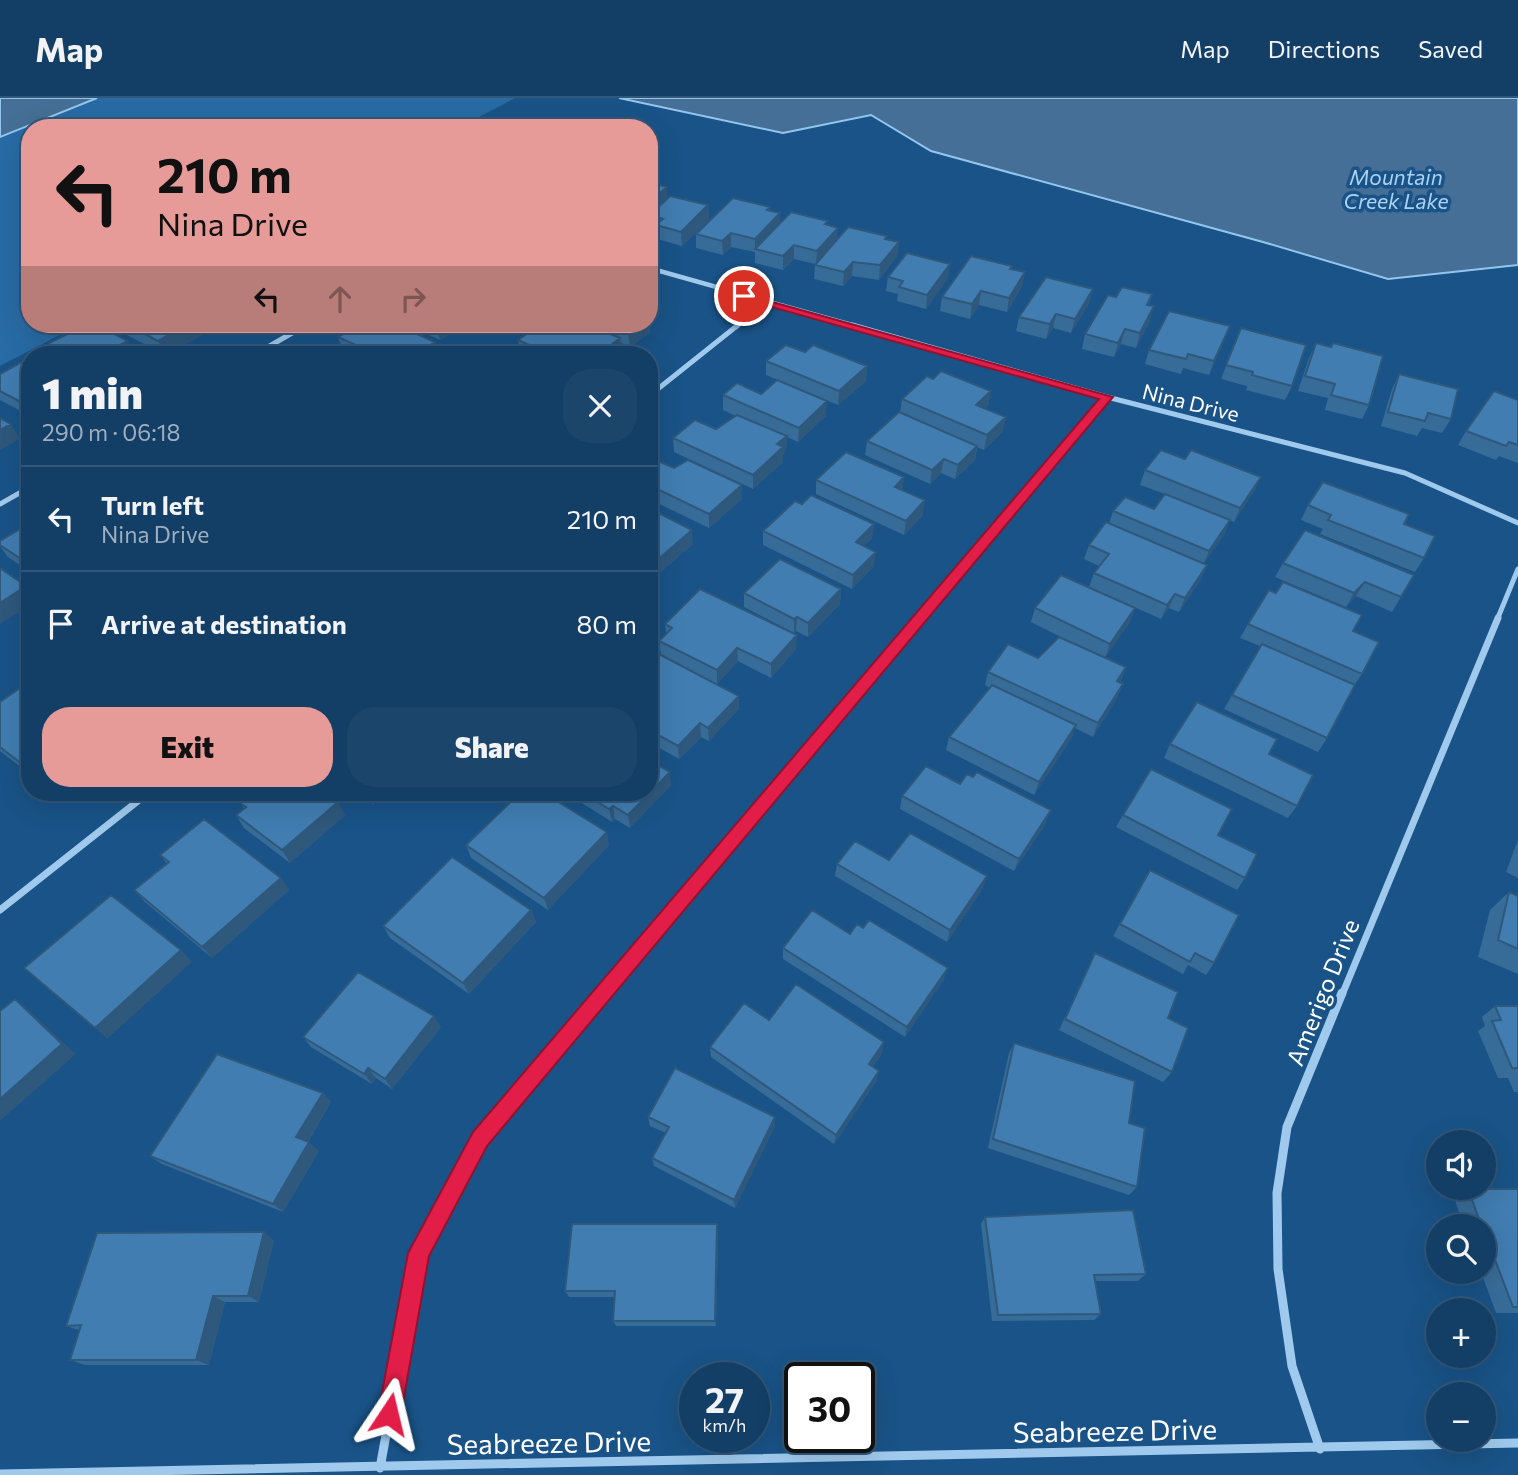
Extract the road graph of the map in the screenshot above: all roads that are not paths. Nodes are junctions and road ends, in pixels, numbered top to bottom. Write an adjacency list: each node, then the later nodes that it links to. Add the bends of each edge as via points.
1 (658, 271): 2 (street, Nina Drive)
2 (767, 303): 5 (street); 6 (street, Nina Drive)
3 (292, 333): 4 (street)
4 (269, 346)
5 (658, 389)
6 (1107, 397): 9 (street, Nina Drive, via 1405,473); 15 (street, via 480,1139 419,1253)
7 (21, 492): 8 (street)
8 (0, 504)
9 (1518, 523)
10 (1518, 569): 14 (street, Amerigo Drive, via 1287,1128 1278,1193 1278,1269 1292,1366)
11 (138, 801): 12 (street)
12 (0, 910)
13 (1518, 1443): 14 (street, Seabreeze Drive)
14 (1320, 1449): 15 (street, Seabreeze Drive)
15 (380, 1468): 16 (street, Seabreeze Drive)
16 (0, 1474)

